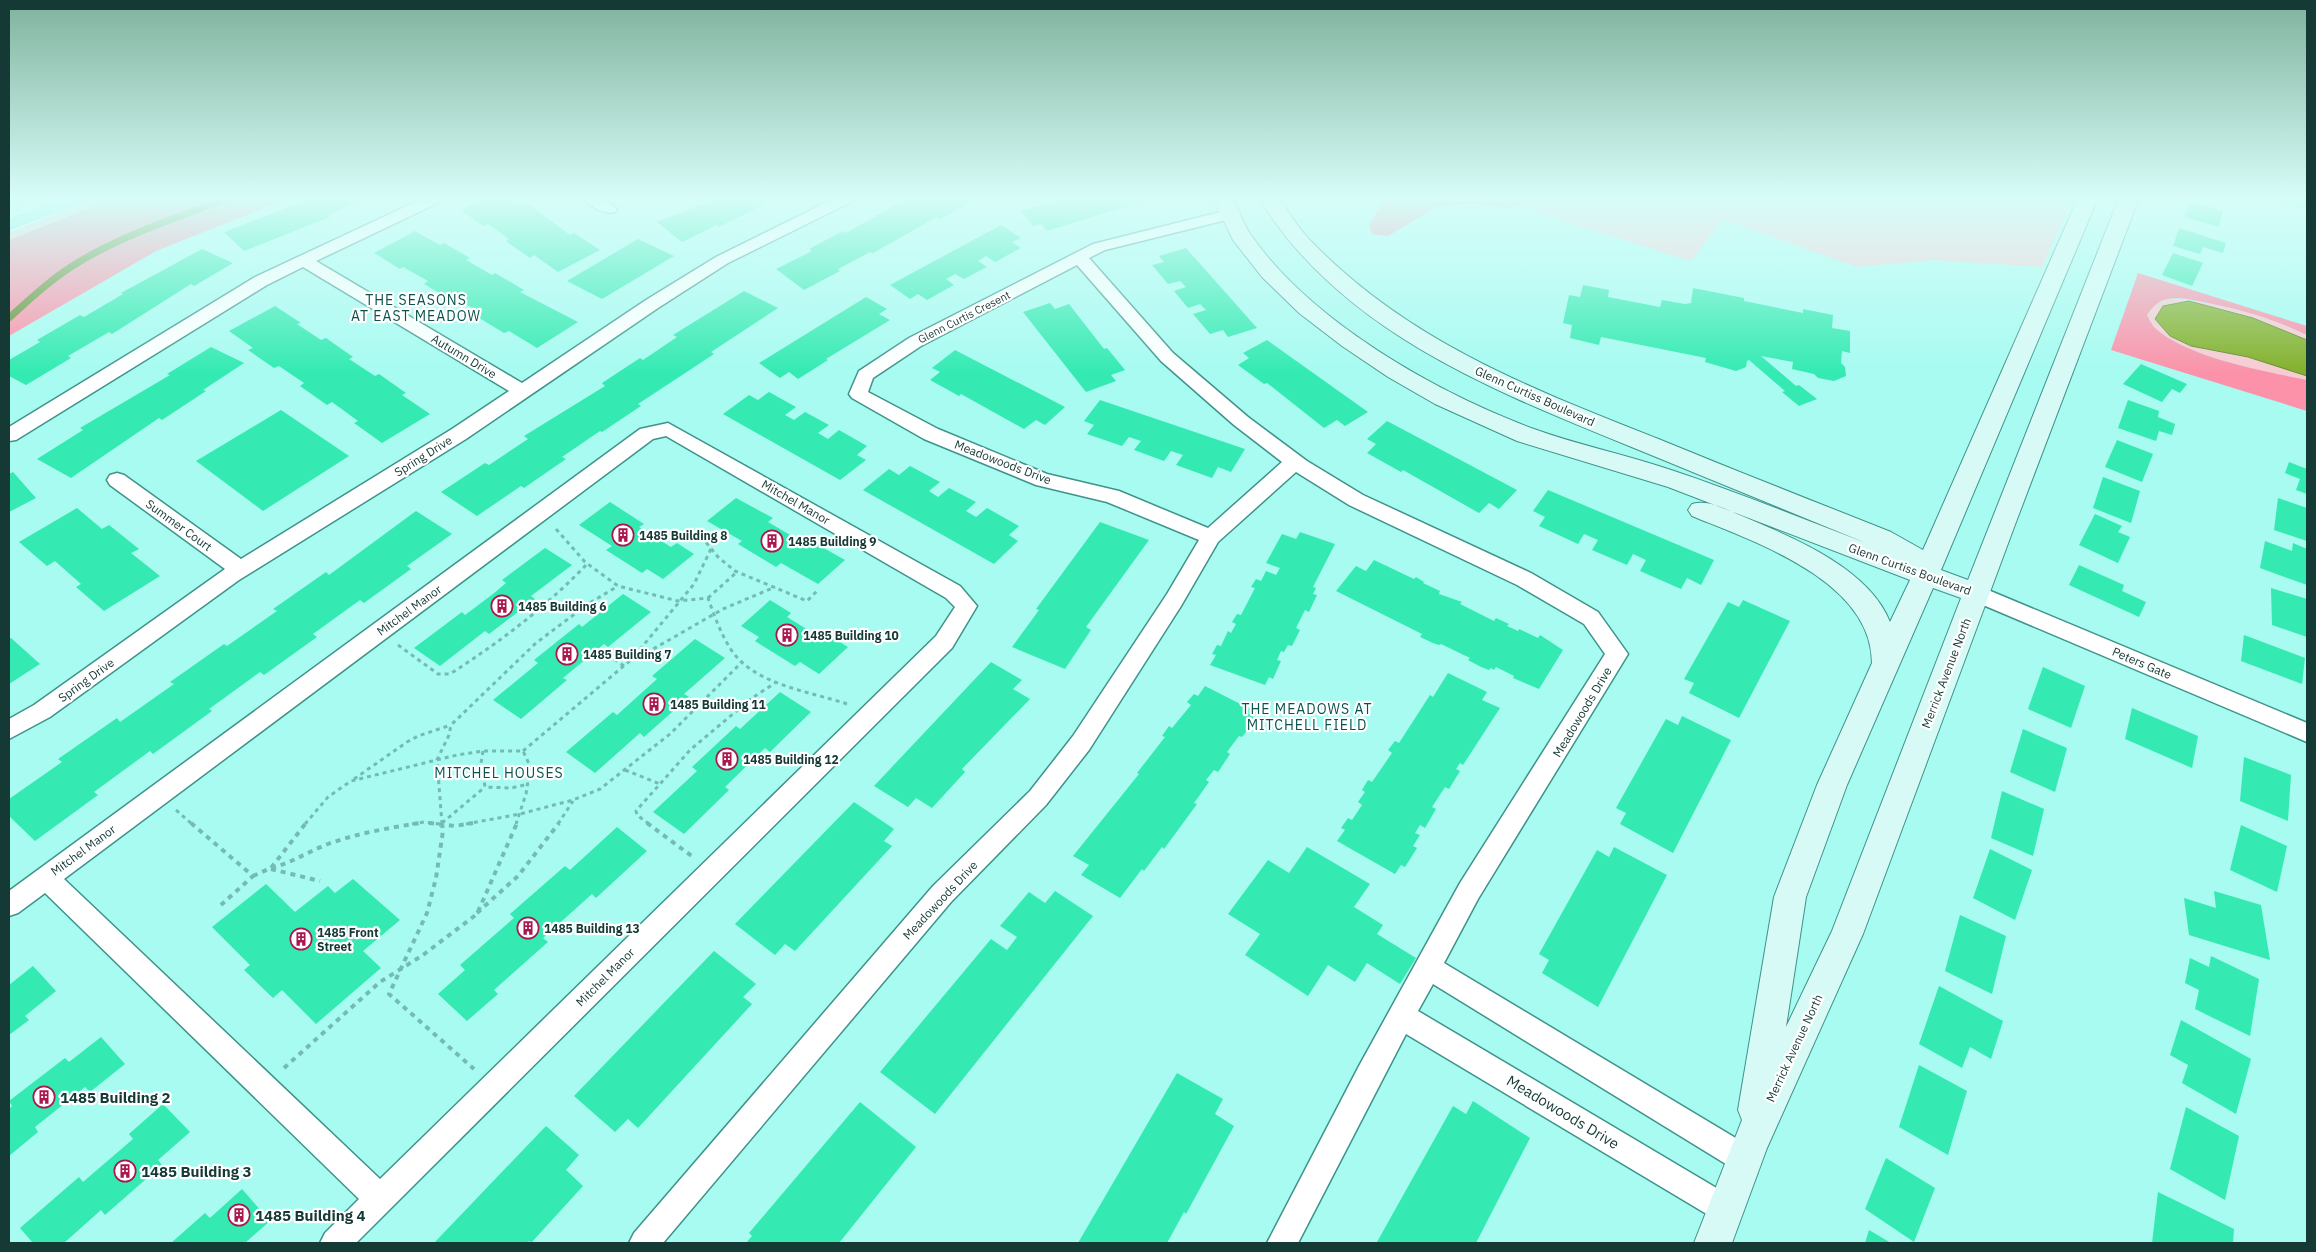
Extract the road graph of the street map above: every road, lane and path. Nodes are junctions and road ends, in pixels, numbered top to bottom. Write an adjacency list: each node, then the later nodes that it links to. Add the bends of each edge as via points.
1 (311, 256): 9 (street)
2 (729, 256): 10 (street, Spring Drive)
3 (1083, 256): 8 (street, Glenn Curtis Cresent)
4 (1256, 256): 13 (main road, Glenn Curtiss Boulevard, via 1294,298 1352,343 1427,391)
5 (1315, 256): 22 (main road, Glenn Curtiss Boulevard, via 1383,315 1452,358 1523,394 1882,539)
6 (2063, 256): 22 (main road, Merrick Avenue North)
7 (2106, 256): 27 (main road, Merrick Avenue North)
8 (1080, 258): 11 (street, Glenn Curtis Cresent, via 915,342 865,374); 14 (street, Meadowoods Drive, via 1167,357 1241,421)
9 (303, 260): 10 (street, Autumn Drive); 12 (street, via 261,281)
10 (522, 392): 21 (street, Spring Drive)
11 (858, 394): 18 (street, Meadowoods Drive, via 931,434 1043,480 1112,496)
12 (9, 435)
13 (1524, 435): 22 (main road, Glenn Curtiss Boulevard, via 1674,480); 35 (main road, via 1798,552 1831,572 1858,595 1877,623 1885,644)
14 (1295, 462): 18 (street, Meadowoods Drive); 62 (street, Meadowoods Drive, via 1356,500 1524,579 1591,618 1617,654 1469,891)
15 (117, 480): 21 (street, Summer Court)
16 (538, 514): 20 (path, via 550,521); 31 (street, Mitchel Manor); 38 (street, Mitchel Manor, via 647,434 668,429 953,592 967,606 944,642)
17 (696, 530): 19 (path)
18 (1210, 538): 71 (street, Meadowoods Drive, via 1081,744 1038,798 942,894)
19 (711, 550): 23 (path); 29 (path, via 694,584)
20 (587, 564): 24 (path); 31 (path, via 562,591 508,636 450,674 438,674)
21 (241, 570): 40 (street, Spring Drive, via 42,712)
22 (1927, 571): 27 (main road, Glenn Curtiss Boulevard); 35 (main road, Merrick Avenue North)
23 (737, 572): 25 (path); 28 (path)
24 (618, 586): 29 (path); 39 (path, via 588,604 536,644)
25 (775, 587): 26 (path, via 807,601); 30 (path)
26 (818, 591)
27 (1976, 593): 41 (street, Peters Gate); 67 (main road, Merrick Avenue North, via 1847,934)
28 (708, 598): 29 (path); 30 (path)
29 (678, 601): 33 (path)
30 (712, 612): 33 (path); 34 (path, via 732,653)
31 (379, 632): 57 (street, Mitchel Manor)
32 (601, 650): 36 (path)
33 (632, 659): 36 (path)
34 (741, 663): 37 (path); 45 (path, via 670,734)
35 (1886, 664): 67 (main road, Merrick Avenue North, via 1832,786 1790,897)
36 (624, 666): 43 (path)
37 (775, 683): 38 (path, via 822,694); 48 (path, via 690,750)
38 (869, 716): 55 (street, Mitchel Manor)
39 (451, 726): 44 (path); 46 (path, via 407,742)
40 (9, 730)
41 (2307, 733)
42 (483, 751): 43 (path); 44 (path); 49 (path, via 481,763)
43 (523, 751): 47 (path, via 530,766)
44 (437, 760): 46 (path); 53 (path, via 438,807)
45 (625, 770): 48 (path); 50 (path, via 600,789)
46 (351, 781): 54 (path, via 316,809)
47 (529, 784): 49 (path, via 510,788); 52 (path)
48 (660, 784): 55 (path, via 639,806 636,815)
49 (485, 786): 53 (path)
50 (573, 800): 52 (path); 61 (path, via 538,852 494,901)
51 (170, 808): 56 (path, via 174,808)
52 (520, 814): 53 (path, via 455,826); 61 (path)
53 (442, 823): 54 (path, via 399,824 373,830 328,844); 63 (path, via 442,850 427,913)
54 (271, 868): 56 (path); 58 (path)
55 (712, 871): 68 (street, Mitchel Manor)
56 (253, 876): 60 (path)
57 (46, 878): 59 (street, Mitchel Manor); 68 (street, Mitchel Manor)
58 (320, 881)
59 (9, 905)
60 (221, 905)
61 (477, 914): 63 (path)
62 (1428, 967): 64 (street, Meadowoods Drive); 67 (street)
63 (398, 971): 65 (path, via 380,982); 66 (path, via 389,994)
64 (1401, 1016): 69 (street, Meadowoods Drive); 72 (street, Meadowoods Drive)
65 (284, 1068)
66 (477, 1072)
67 (1748, 1151): 69 (main road, Merrick Avenue North)
68 (380, 1199): 70 (street, Mitchel Manor)
69 (1725, 1210): 73 (main road, Merrick Avenue North)
70 (335, 1243)
71 (644, 1243)
72 (1282, 1243)
73 (1713, 1243)

